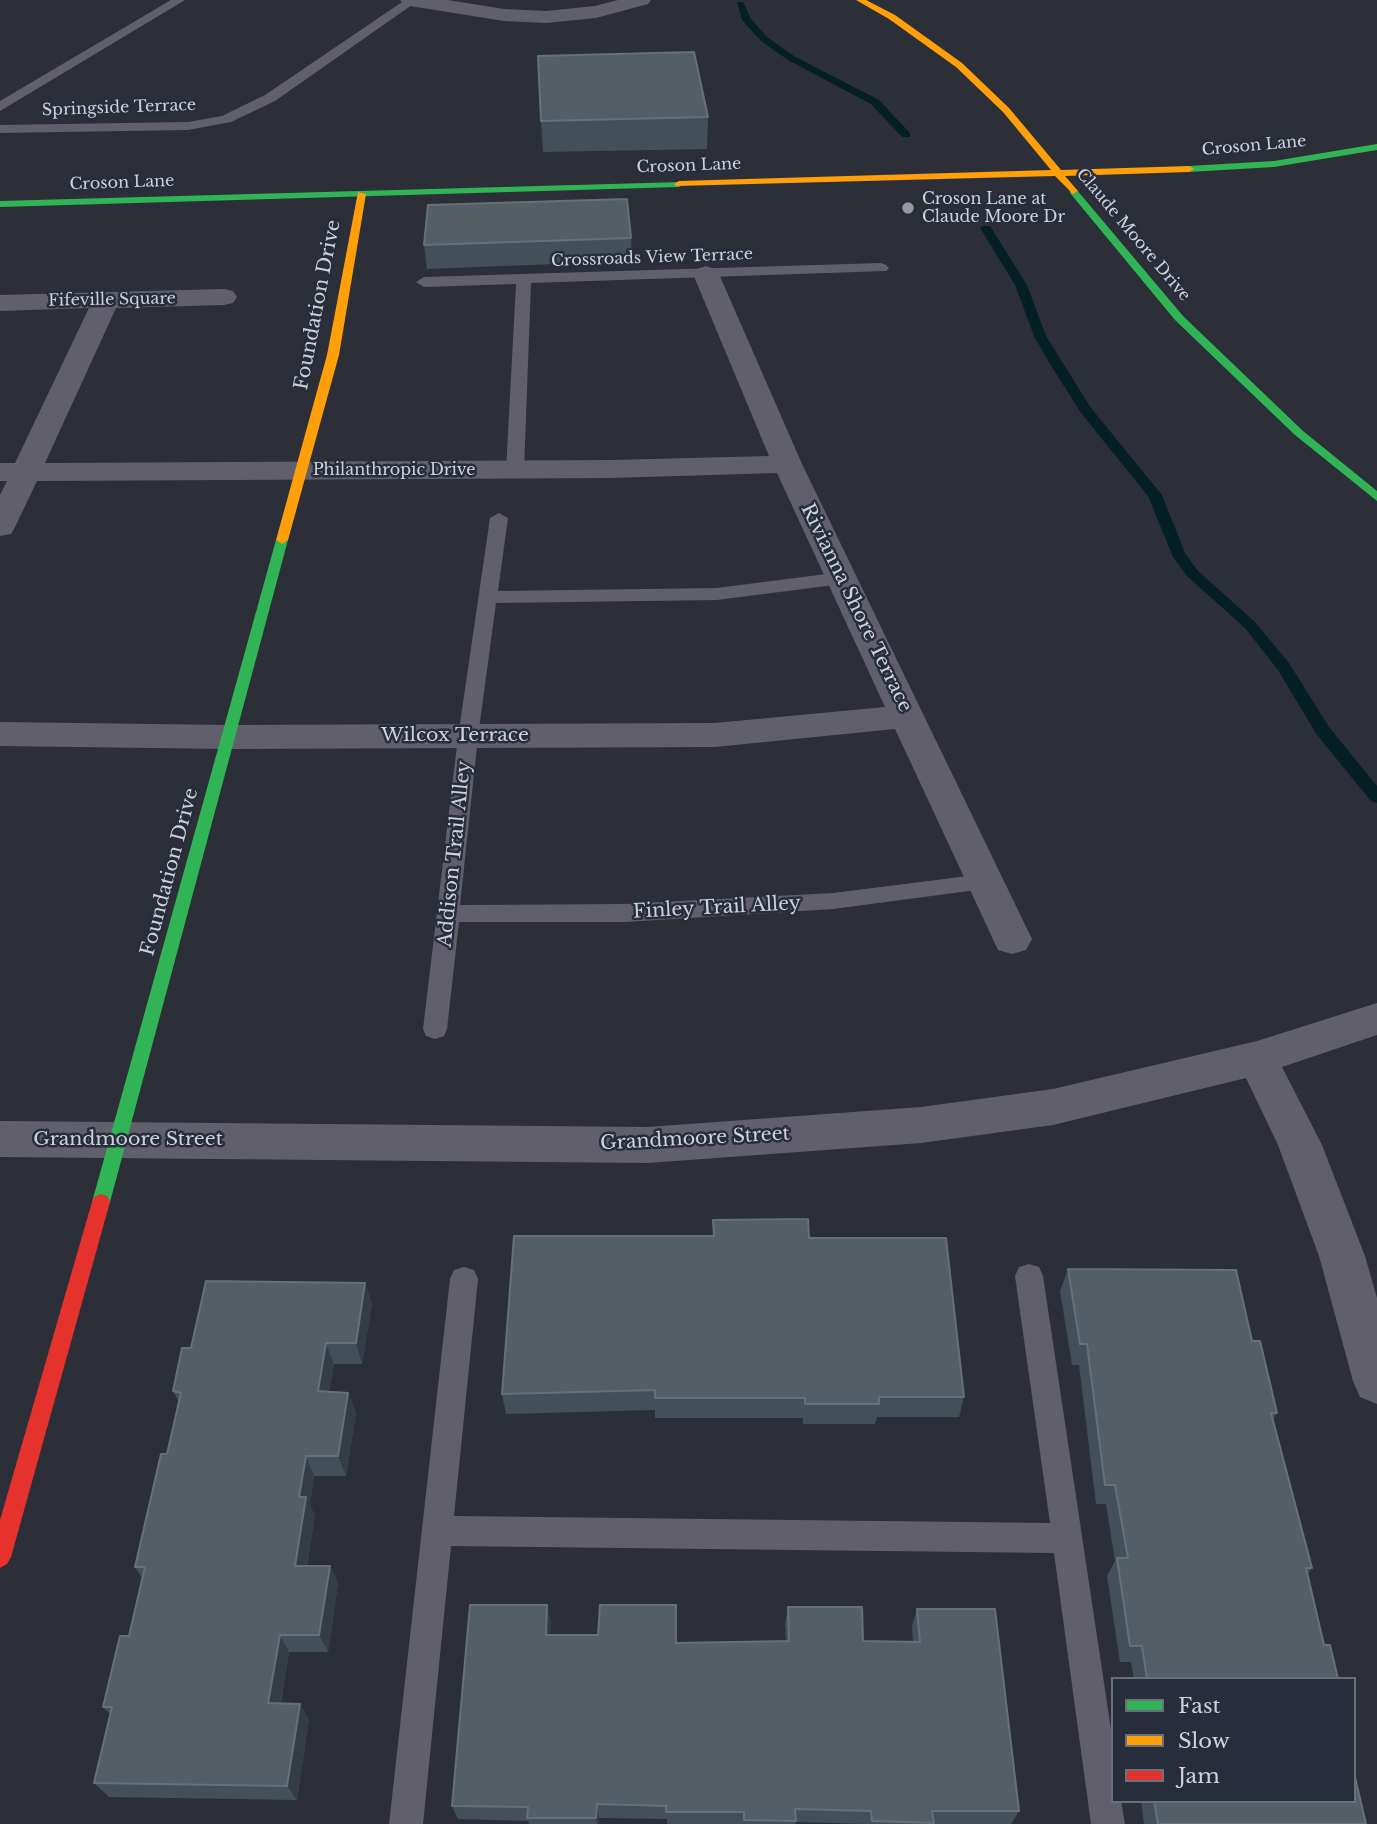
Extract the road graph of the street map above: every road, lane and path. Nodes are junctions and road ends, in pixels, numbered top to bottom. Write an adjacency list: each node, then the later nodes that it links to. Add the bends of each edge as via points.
1 (179, 0): 6 (lane)
2 (411, 0): 5 (street, via 546,17 596,12); 7 (lane, Springside Terrace, via 271,98 226,119 188,126)
3 (642, 0): 5 (street)
4 (860, 0): 9 (street, Claude Moore Drive, via 959,65 1006,110)
5 (616, 3)
6 (0, 107)
7 (0, 129)
8 (1377, 148): 9 (street, Croson Lane, via 1239,167)
9 (1058, 172): 10 (street, Croson Lane); 23 (street, Claude Moore Drive, via 1179,318 1299,433)
10 (361, 194): 11 (street, Croson Lane); 20 (street, Foundation Drive, via 333,355)
11 (0, 204)
12 (881, 268): 13 (lane, Crossroads View Terrace)
13 (706, 274): 14 (lane, Crossroads View Terrace); 19 (street, Rivianna Shore Terrace)
14 (524, 279): 15 (lane, Crossroads View Terrace); 21 (lane)
15 (424, 282)
16 (224, 297): 17 (street, Fifeville Square)
17 (106, 300): 18 (street, Fifeville Square); 22 (street)
18 (0, 303)
19 (787, 464): 21 (street, Philanthropic Drive); 26 (street, Rivianna Shore Terrace)
20 (302, 470): 21 (street, Philanthropic Drive); 22 (street, Philanthropic Drive); 30 (street, Foundation Drive)
21 (515, 470)
22 (13, 472): 25 (street)
23 (1377, 496)
24 (499, 518): 27 (lane, Addison Trail Alley)
25 (0, 527)
26 (842, 578): 27 (lane, via 717,594); 28 (street, Rivianna Shore Terrace)
27 (488, 597): 31 (lane, Addison Trail Alley)
28 (908, 716): 31 (street, Wilcox Terrace, via 715,735); 32 (street, Rivianna Shore Terrace)
29 (0, 734): 30 (street, Wilcox Terrace)
30 (229, 737): 31 (street, Wilcox Terrace); 39 (street, Foundation Drive)
31 (468, 737): 33 (lane, Addison Trail Alley)
32 (984, 883): 33 (lane, Finley Trail Alley, via 833,901 625,913); 34 (street, Rivianna Shore Terrace)
33 (450, 913): 36 (lane, Addison Trail Alley)
34 (1012, 939)
35 (1377, 1019): 37 (street, Grandmoore Street)
36 (435, 1029)
37 (1257, 1058): 39 (street, Grandmoore Street, via 1053,1107 921,1125 785,1135 648,1144); 42 (street, via 1300,1144 1342,1255)
38 (0, 1139): 39 (street, Grandmoore Street)
39 (118, 1140): 45 (street, Foundation Drive)
40 (1029, 1276): 44 (lane)
41 (464, 1279): 43 (lane)
42 (1377, 1381)
43 (437, 1531): 44 (lane); 46 (lane)
44 (1066, 1538): 47 (lane)
45 (0, 1557)
46 (406, 1824)
47 (1108, 1824)

